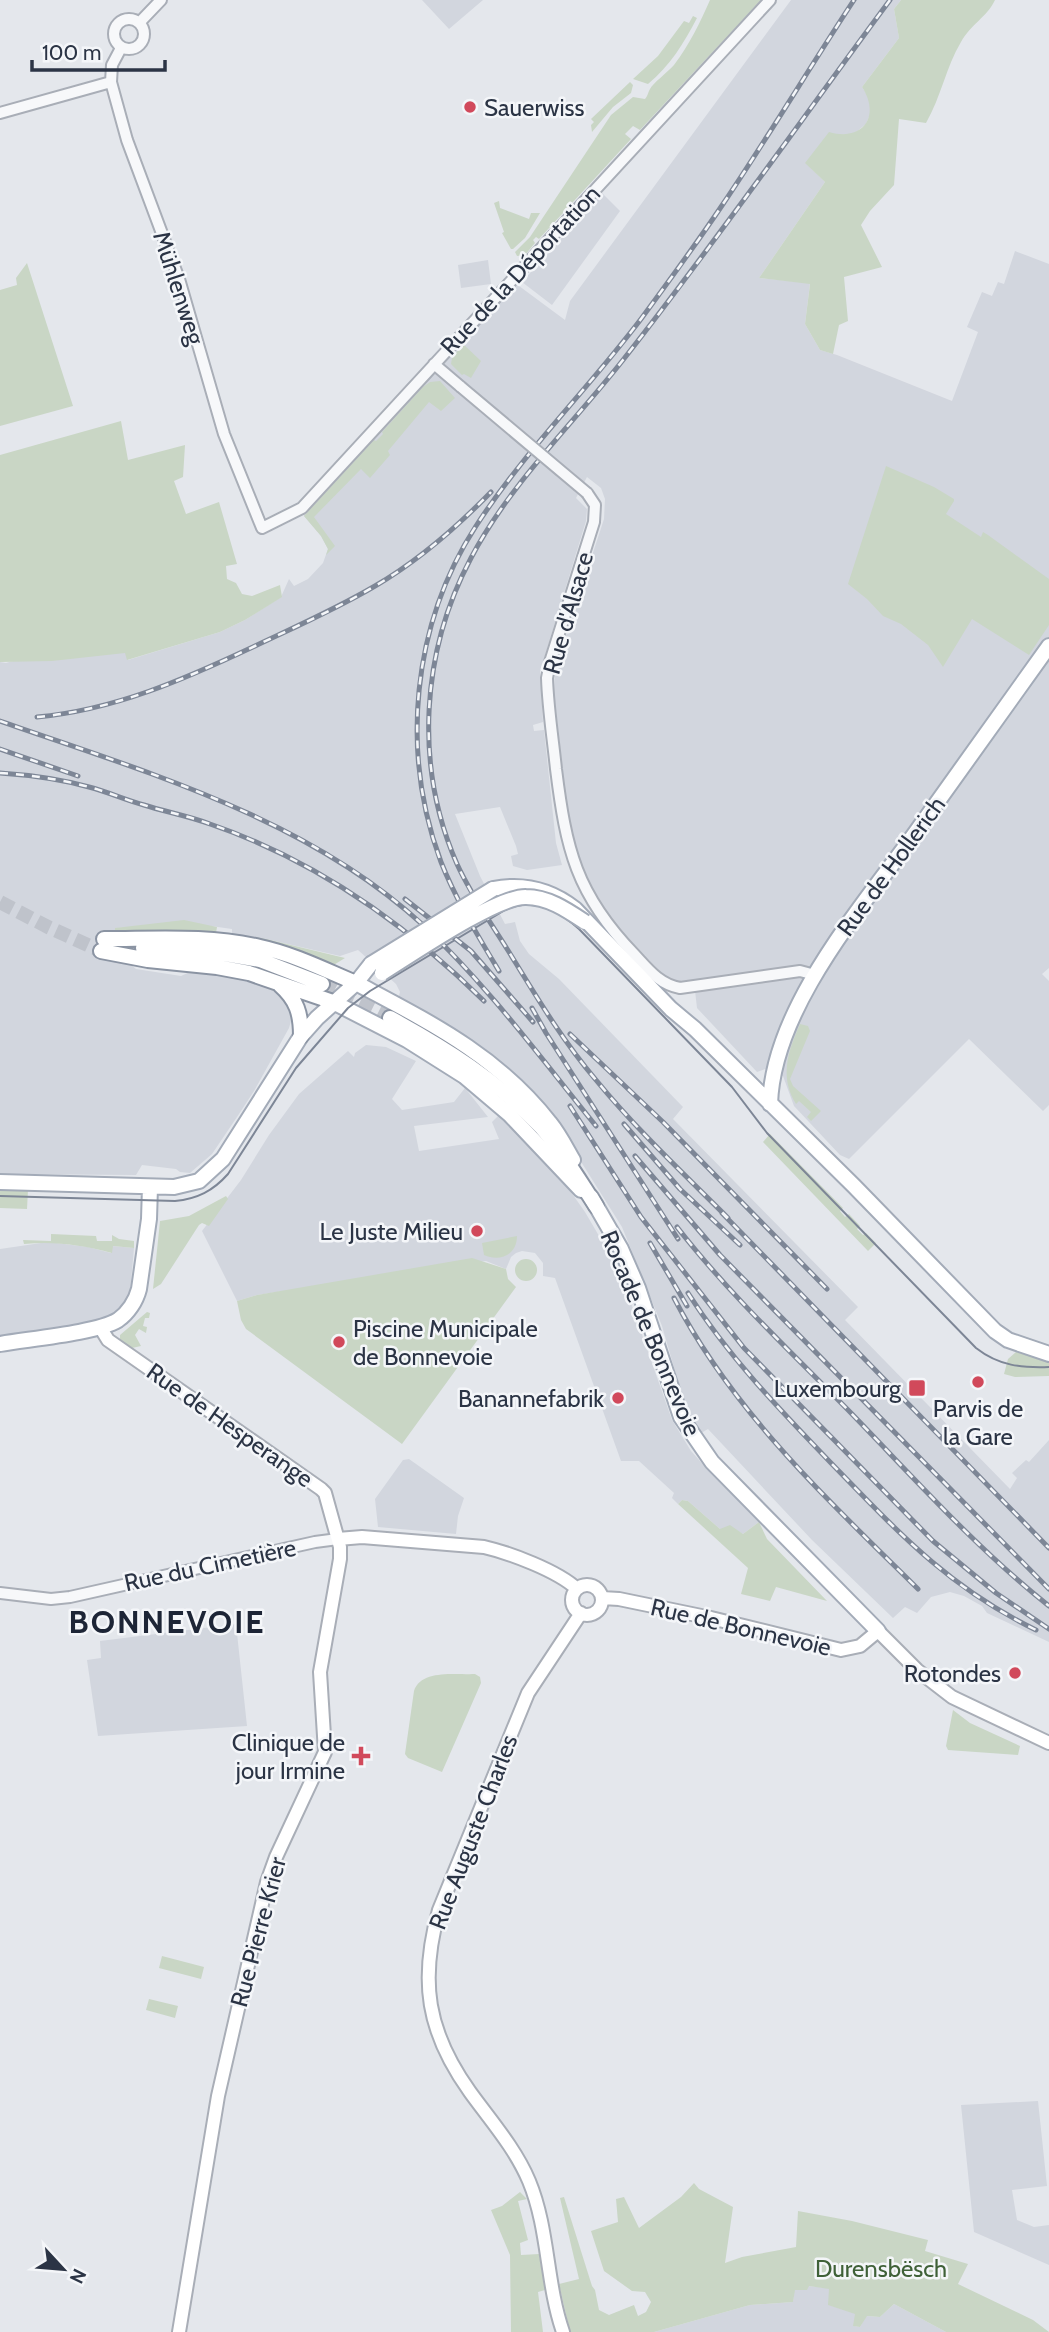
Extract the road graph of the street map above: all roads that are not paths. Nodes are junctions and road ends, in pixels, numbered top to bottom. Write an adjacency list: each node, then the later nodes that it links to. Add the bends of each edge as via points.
1 (161, 0): 3 (street)
2 (769, 0): 7 (street, Rue de la Déportation)
3 (139, 23): 4 (street, via 144,33 141,43 132,50); 4 (street, via 123,20 114,28)
4 (121, 48): 5 (street, via 112,65)
5 (111, 82): 6 (street); 8 (street, Mühlenweg, via 134,160 179,279 224,434)
6 (0, 113)
7 (434, 363): 8 (street, Rue de la Déportation, via 302,508); 11 (street, Rue d'Alsace, bridge, via 587,493 595,505 594,522 547,678 562,817 574,866 588,897 614,932 667,985 680,988 800,971)
8 (262, 528)
9 (1049, 646): 11 (main road, Rue de Hollerich)
10 (103, 945): 12 (main road, via 148,960 217,967); 13 (main road, via 219,940 289,956); 14 (main road, via 225,954 277,965)
11 (815, 975): 18 (main road, Rue de Hollerich, via 783,1041)
12 (274, 980): 15 (main road); 17 (main road, via 297,1005)
13 (356, 983): 15 (main road); 18 (main road, bridge, via 426,928 494,888 550,892 576,909); 21 (main road, via 454,1036 523,1091 552,1125)
14 (322, 984)
15 (333, 1003): 17 (main road); 21 (main road, via 407,1040 464,1076 510,1115)
16 (390, 1018): 21 (main road, Rocade de Bonnevoie, via 477,1070 513,1100 542,1129)
17 (301, 1036): 20 (main road, via 215,1168 191,1184)
18 (770, 1104): 24 (main road, via 995,1331)
19 (0, 1182): 20 (main road)
20 (150, 1187): 22 (main road, via 137,1298 118,1320)
21 (596, 1206): 30 (main road, Rocade de Bonnevoie, via 638,1288 673,1399 689,1431 712,1462)
22 (100, 1327): 23 (main road); 25 (main road, Rue de Hesperange, via 108,1340 325,1493)
23 (0, 1344)
24 (1049, 1354)
25 (338, 1539): 26 (main road, Rue de Bonnevoie, via 484,1547 528,1562); 27 (street, Rue du Cimetière, via 70,1597); 32 (main road, Rue Pierre Krier, via 340,1559 320,1672 325,1752 267,1882 218,2096)
26 (577, 1589): 28 (main road, Rue de Bonnevoie, via 596,1587); 29 (main road, via 573,1600)
27 (0, 1593)
28 (602, 1598): 29 (main road, via 596,1612); 30 (main road, Rue de Bonnevoie, via 711,1618 841,1650 860,1646)
29 (581, 1613): 33 (main road, Rue Auguste Charles, via 527,1693 439,1910 428,1971 439,2039 469,2091 513,2151 533,2191)
30 (878, 1631): 31 (main road, via 952,1697)
31 (1049, 1743)
32 (179, 2332)
33 (563, 2332)

